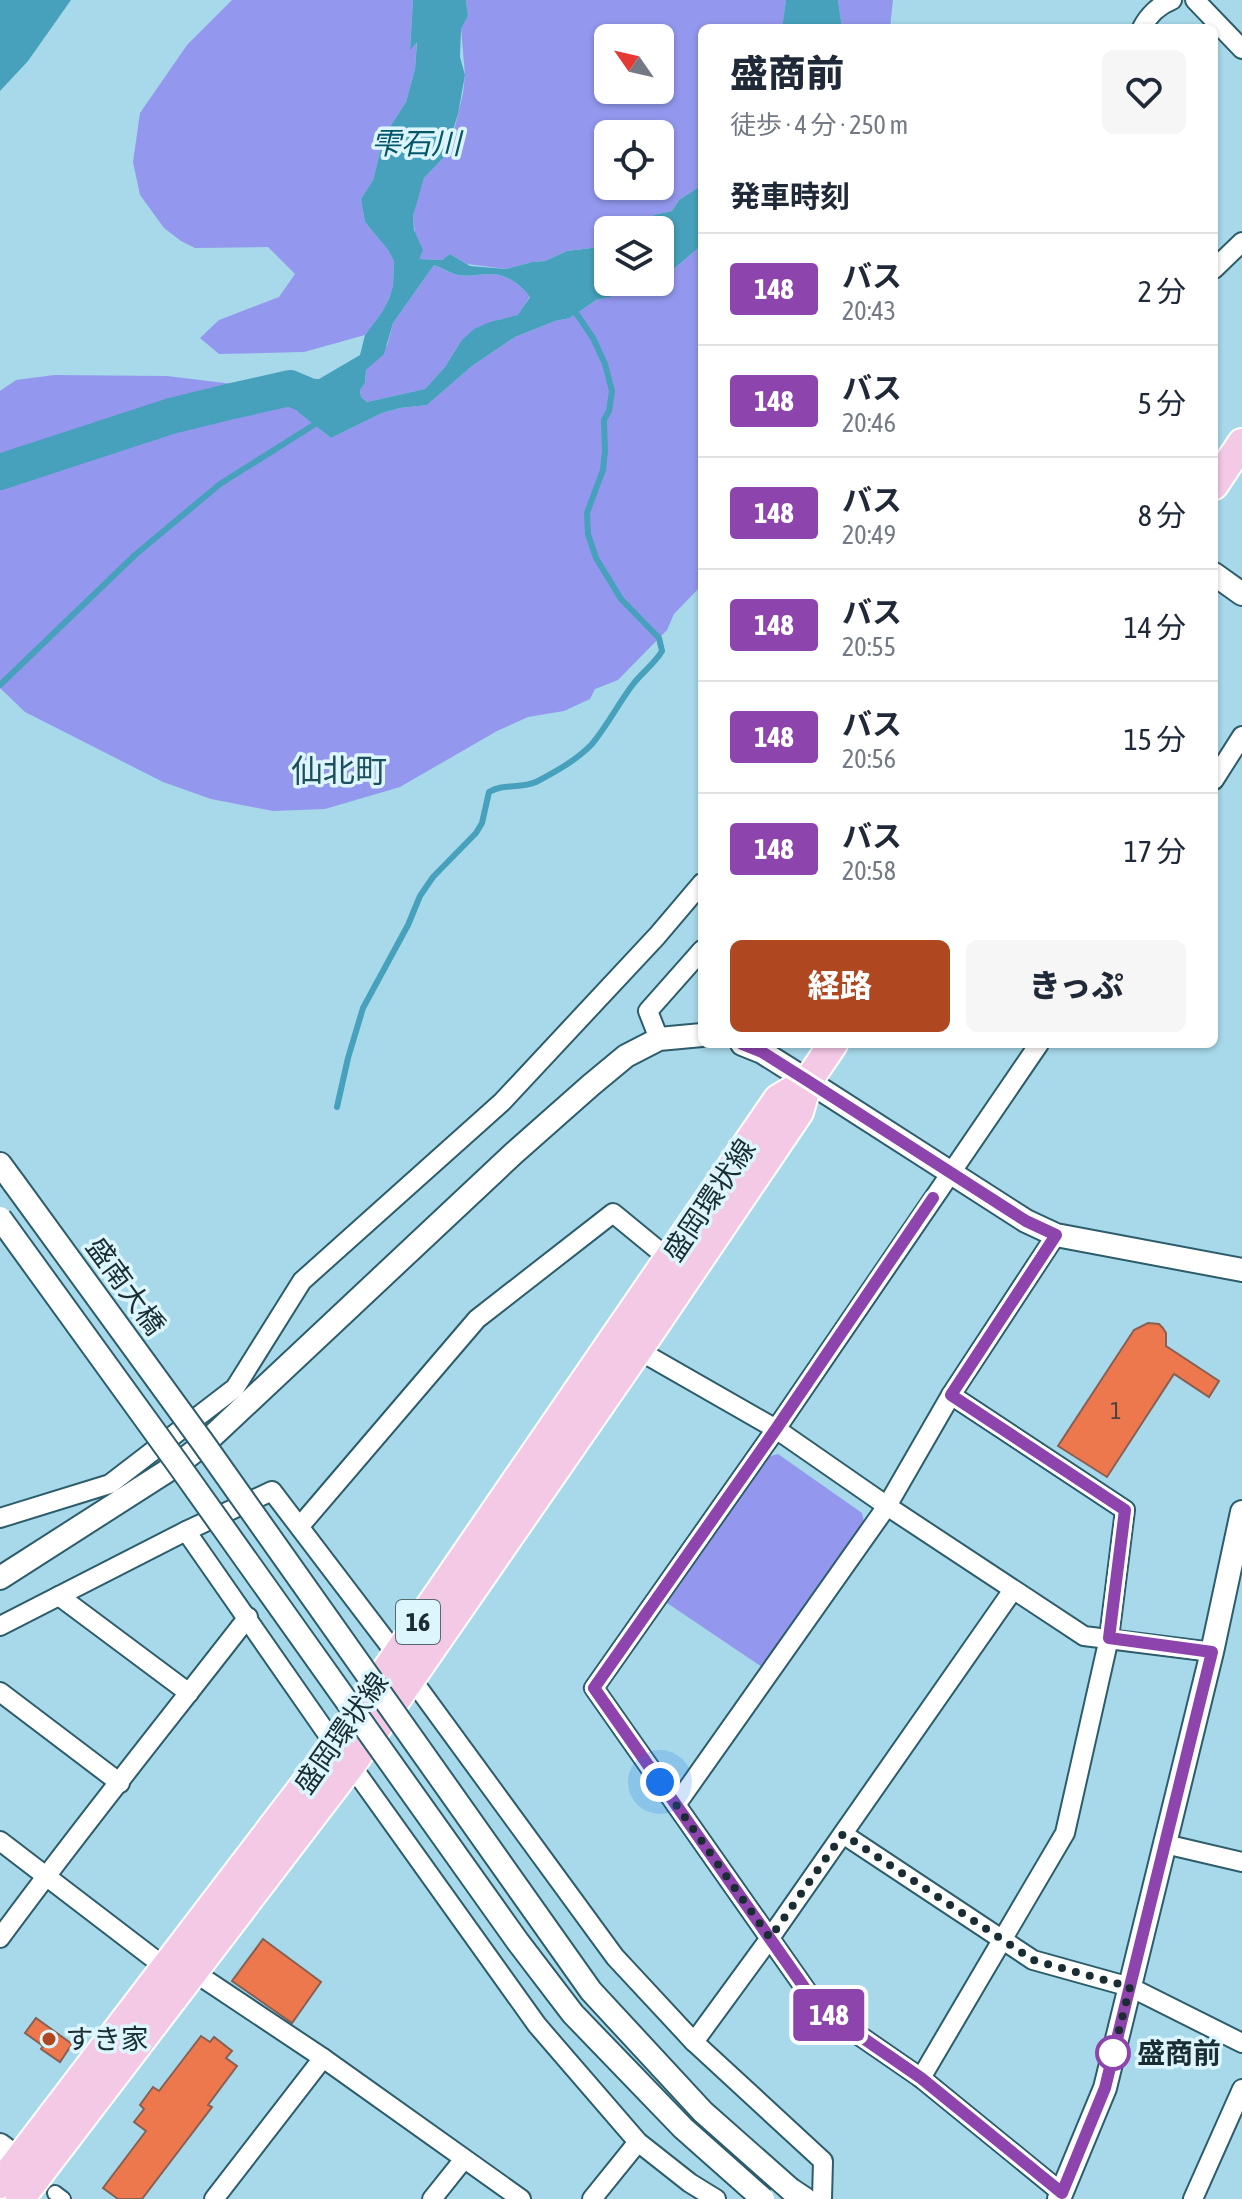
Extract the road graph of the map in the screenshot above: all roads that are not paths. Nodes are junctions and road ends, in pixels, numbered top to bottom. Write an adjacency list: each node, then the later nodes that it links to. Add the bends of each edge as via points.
1 (1172, 0): 3 (street, via 1162,3)
2 (1195, 0): 4 (street)
3 (1144, 24)
4 (1242, 49)
5 (1242, 242): 6 (street)
6 (1218, 265)
7 (1242, 443): 8 (main road)
8 (1218, 479)
9 (1218, 577): 10 (street)
10 (1242, 594)
11 (1242, 736): 12 (street)
12 (1218, 774)
13 (698, 888): 34 (street, via 502,1102 302,1281 235,1388 110,1484)
14 (698, 955): 16 (street, via 648,1011)
15 (698, 1035): 16 (street)
16 (659, 1039): 30 (street, via 626,1056 513,1154)
17 (752, 1048): 20 (street)
18 (830, 1048): 20 (main road, 盛岡環状線 / 16)
19 (1036, 1048): 22 (street)
20 (808, 1081): 22 (street); 25 (main road, 盛岡環状線 / 16, via 778,1099); 27 (main road, 盛岡環状線 / 16, via 799,1112)
21 (0, 1164): 30 (street, 盛南大橋, bridge)
22 (951, 1172): 24 (street); 29 (street)
23 (0, 1218): 31 (street, bridge)
24 (1056, 1235): 26 (street); 28 (street)
25 (669, 1259): 35 (street, via 613,1213 477,1319); 44 (main road, 盛岡環状線 / 16)
26 (1242, 1270)
27 (638, 1350): 29 (street); 45 (main road, 盛岡環状線 / 16)
28 (951, 1395): 32 (street); 42 (street, via 1125,1510)
29 (776, 1429): 32 (street); 50 (street, via 594,1688)
30 (204, 1444): 31 (street); 70 (street, 盛南大橋, bridge, via 591,1991 703,2112)
31 (178, 1464): 37 (street); 78 (street, bridge, via 573,2014 683,2128)
32 (887, 1506): 38 (street); 50 (street)
33 (1242, 1512): 43 (street)
34 (0, 1518)
35 (300, 1526): 36 (street, via 272,1491); 44 (street)
36 (186, 1531): 39 (street); 40 (street)
37 (0, 1578)
38 (1013, 1590): 42 (street, via 1084,1636); 51 (street)
39 (59, 1596): 41 (street); 47 (street)
40 (248, 1617): 47 (street); 48 (street)
41 (0, 1626)
42 (1109, 1638): 43 (street); 58 (street, via 1065,1833)
43 (1212, 1652): 53 (street)
44 (396, 1654): 48 (main road, 盛岡環状線 / 16)
45 (411, 1678): 48 (main road, 盛岡環状線 / 16); 61 (street, via 615,1957)
46 (0, 1692): 49 (street)
47 (189, 1693): 49 (street)
48 (343, 1755): 59 (main road, 盛岡環状線 / 16); 66 (street, via 537,2025)
49 (120, 1783): 55 (street)
50 (676, 1805): 57 (street)
51 (843, 1834): 57 (street); 58 (street)
52 (0, 1841): 55 (street)
53 (1165, 1844): 54 (street); 60 (street)
54 (1242, 1862)
55 (46, 1876): 56 (street); 59 (street)
56 (0, 1938)
57 (770, 1938): 61 (street); 64 (street, via 818,2007)
58 (1002, 1940): 60 (street, via 1033,1960); 64 (street)
59 (180, 1970): 63 (street); 68 (main road, 盛岡環状線 / 16)
60 (1130, 1987): 62 (street); 71 (street, via 1105,2088)
61 (694, 2042): 79 (street, via 823,2161)
62 (1242, 2043)
63 (323, 2058): 67 (street); 73 (street)
64 (921, 2078): 71 (street)
65 (1242, 2089): 80 (street)
66 (638, 2142): 76 (street); 77 (street)
67 (464, 2159): 74 (street); 75 (street)
68 (35, 2174): 69 (main road, 盛岡環状線 / 16); 72 (main road, 盛岡環状線 / 16)
69 (0, 2184)
70 (797, 2194)
71 (1061, 2196)
72 (20, 2199)
73 (214, 2199)
74 (432, 2199)
75 (521, 2199)
76 (592, 2199)
77 (716, 2199)
78 (763, 2199)
79 (822, 2199)
80 (1193, 2199)

